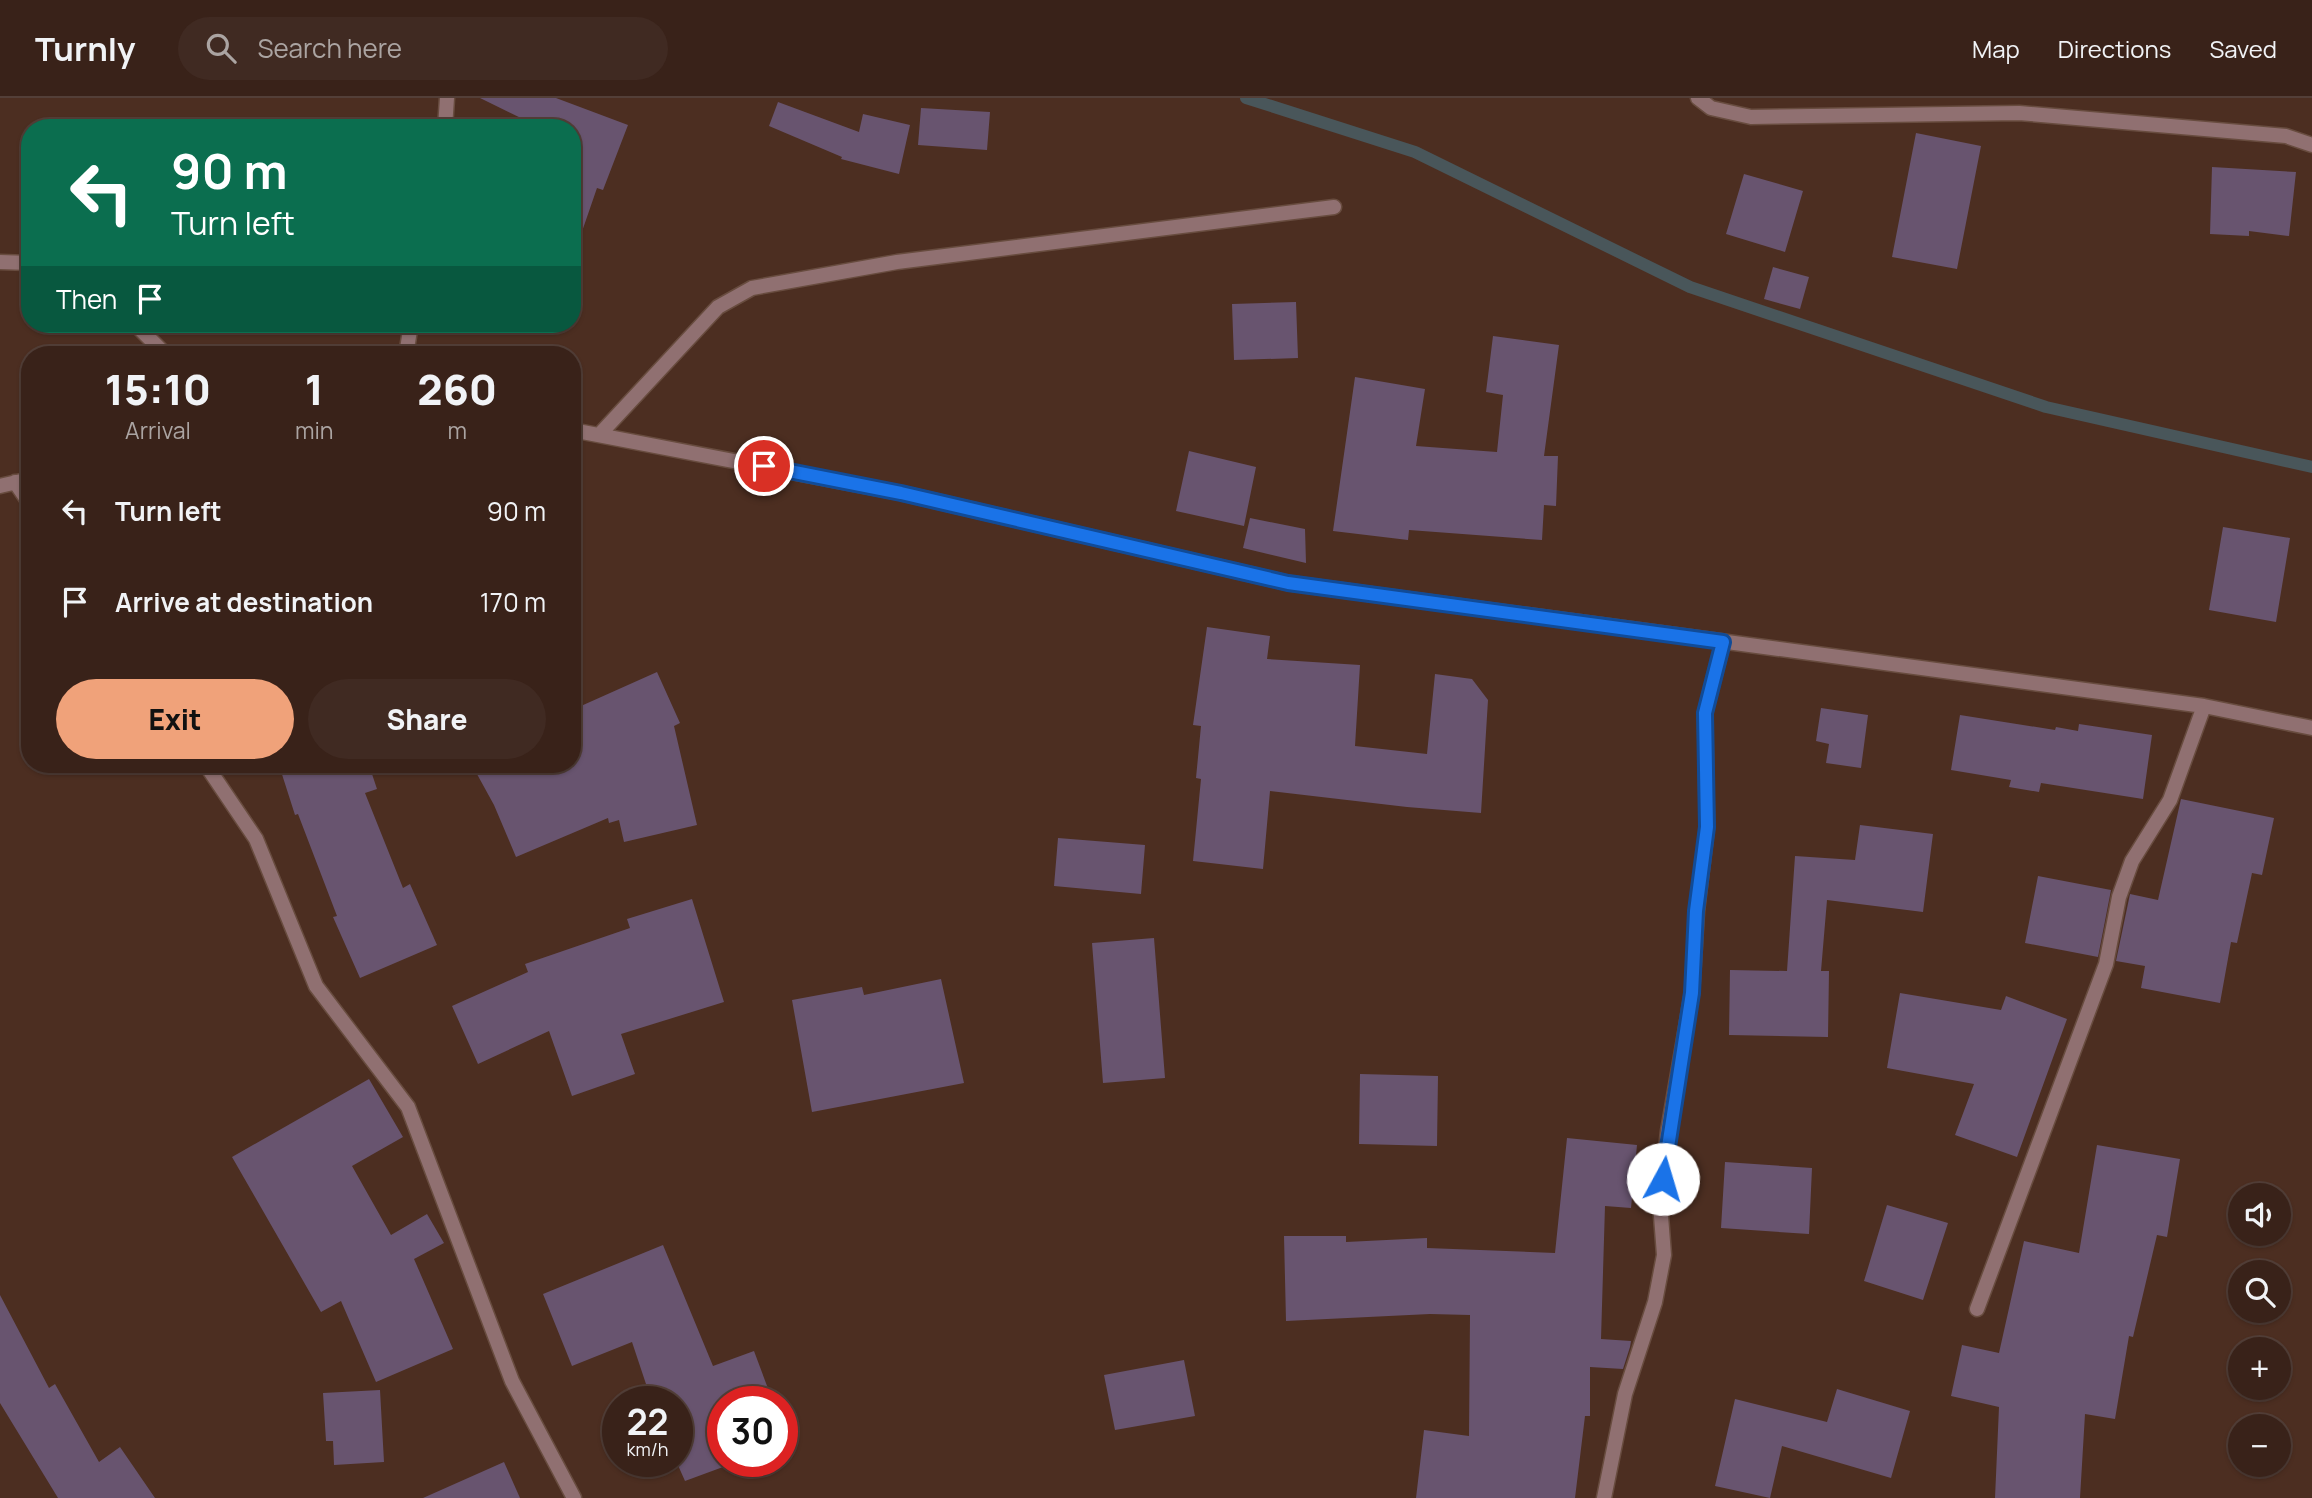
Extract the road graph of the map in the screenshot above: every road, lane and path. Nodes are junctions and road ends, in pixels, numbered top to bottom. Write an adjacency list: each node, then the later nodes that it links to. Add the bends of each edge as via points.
1 (447, 98): 3 (street)
2 (1698, 98): 4 (street, via 1711,108 1751,117 2019,113 2286,136)
3 (446, 119)
4 (2312, 145)
5 (1334, 208): 11 (street, via 897,262 752,288 718,307)
6 (0, 261): 7 (street)
7 (21, 262)
8 (144, 333): 9 (street)
9 (157, 346)
10 (581, 431): 11 (street)
11 (600, 434): 14 (street, via 901,493 1288,583)
12 (21, 481): 13 (street)
13 (0, 486)
14 (1723, 642): 15 (street); 20 (street, via 1705,713 1707,827 1692,993 1660,1203 1664,1255 1652,1313 1625,1394)
15 (2203, 706): 16 (street); 18 (street, via 2169,800 2132,861 2119,897 2106,964)
16 (2312, 728)
17 (211, 773): 19 (street, via 256,839 316,986 408,1107 512,1381)
18 (1977, 1309)
19 (574, 1498)
20 (1604, 1498)

